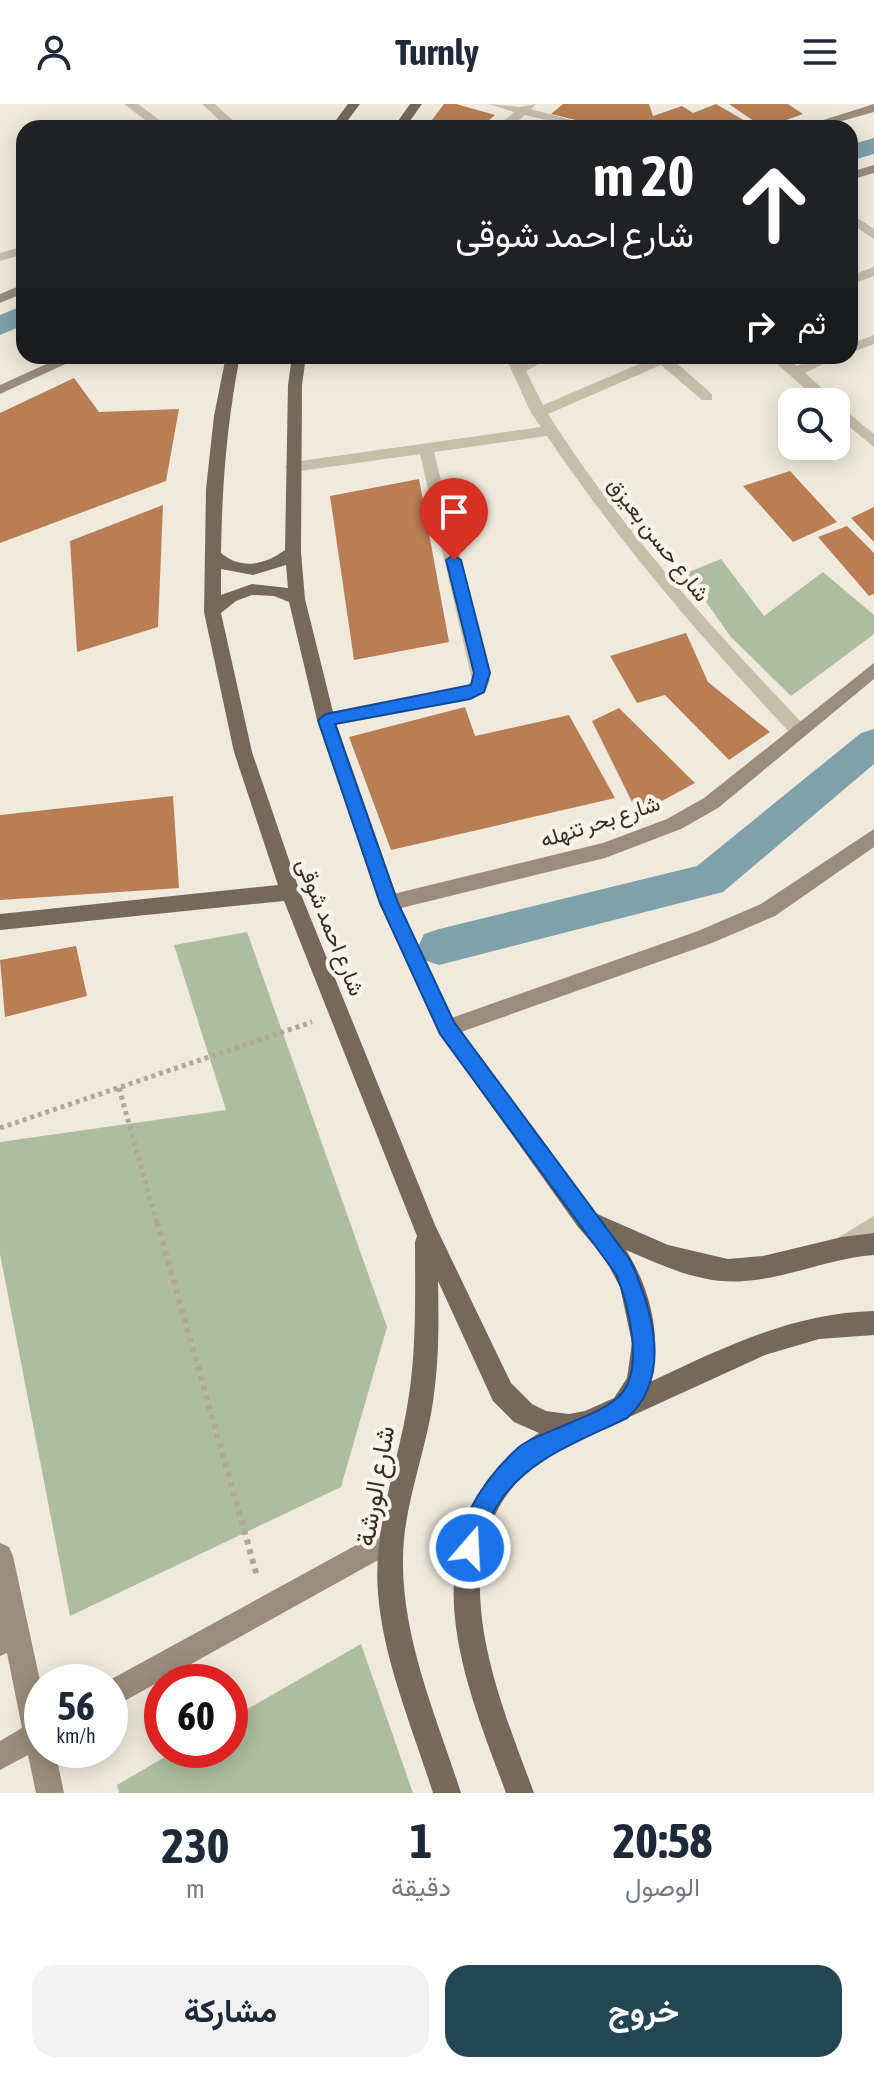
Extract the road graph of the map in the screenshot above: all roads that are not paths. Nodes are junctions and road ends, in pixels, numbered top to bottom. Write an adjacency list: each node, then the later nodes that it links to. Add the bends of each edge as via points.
1 (130, 104): 7 (street)
2 (208, 104): 8 (street)
3 (495, 104): 5 (street)
4 (869, 104): 6 (street)
5 (526, 107): 9 (street)
6 (874, 108): 10 (main road)
7 (153, 120)
8 (226, 120)
9 (568, 120)
10 (832, 120)
11 (58, 364): 21 (main road)
12 (232, 364): 32 (main road, شارع احمد شوقى, via 217,460)
13 (298, 364): 30 (main road)
14 (514, 364): 23 (street, شارع حسن بعيزق)
15 (653, 364): 23 (street)
16 (673, 364): 22 (street)
17 (786, 364): 19 (street)
18 (814, 364): 19 (street)
19 (795, 372): 20 (street)
20 (813, 388)
21 (0, 390)
22 (707, 397)
23 (538, 413): 27 (street, شارع حسن بعيزق)
24 (874, 415): 26 (street)
25 (850, 420): 26 (street)
26 (854, 424): 28 (street)
27 (548, 431): 29 (street); 37 (street, شارع حسن بعيزق, via 651,568)
28 (874, 442)
29 (426, 448): 30 (street); 36 (street, via 482,673 479,688)
30 (293, 467): 31 (main road)
31 (293, 552): 32 (main road, via 274,566 248,570); 33 (main road)
32 (213, 555): 34 (main road, شارع احمد شوقى)
33 (297, 599): 34 (main road, via 277,590 252,589 228,597); 36 (main road)
34 (212, 612): 39 (main road, شارع احمد شوقى, via 243,752)
35 (874, 669): 37 (main road, شارع بحر تنهله)
36 (326, 720): 40 (main road)
37 (798, 730): 40 (main road, شارع بحر تنهله, via 711,803 641,839)
38 (874, 837): 42 (main road, via 768,910)
39 (290, 892): 41 (main road); 45 (main road, شارع احمد شوقى)
40 (389, 903): 42 (main road)
41 (0, 922)
42 (447, 1028): 43 (main road)
43 (586, 1219): 47 (main road, via 697,1265 744,1271); 49 (main road, via 623,1267 642,1326 638,1388)
44 (874, 1227): 47 (street)
45 (426, 1230): 50 (main road, شارع احمد شوقى, via 502,1392 523,1413 545,1423); 51 (main road, شارع الورشة, via 427,1349)
46 (874, 1244): 47 (main road)
47 (847, 1245)
48 (874, 1323): 49 (main road, via 809,1328)
49 (619, 1411): 50 (main road)
50 (591, 1422): 62 (main road, via 529,1454 490,1495 473,1529 467,1566 471,1650)
51 (391, 1539): 56 (main road); 61 (main road, شارع الورشة, via 391,1594 402,1651)
52 (0, 1556): 53 (main road)
53 (6, 1583): 54 (main road); 55 (main road)
54 (0, 1643)
55 (24, 1664)
56 (128, 1685)
57 (24, 1742): 58 (main road)
58 (0, 1756)
59 (46, 1768): 60 (main road)
60 (50, 1793)
61 (447, 1793)
62 (520, 1793)

